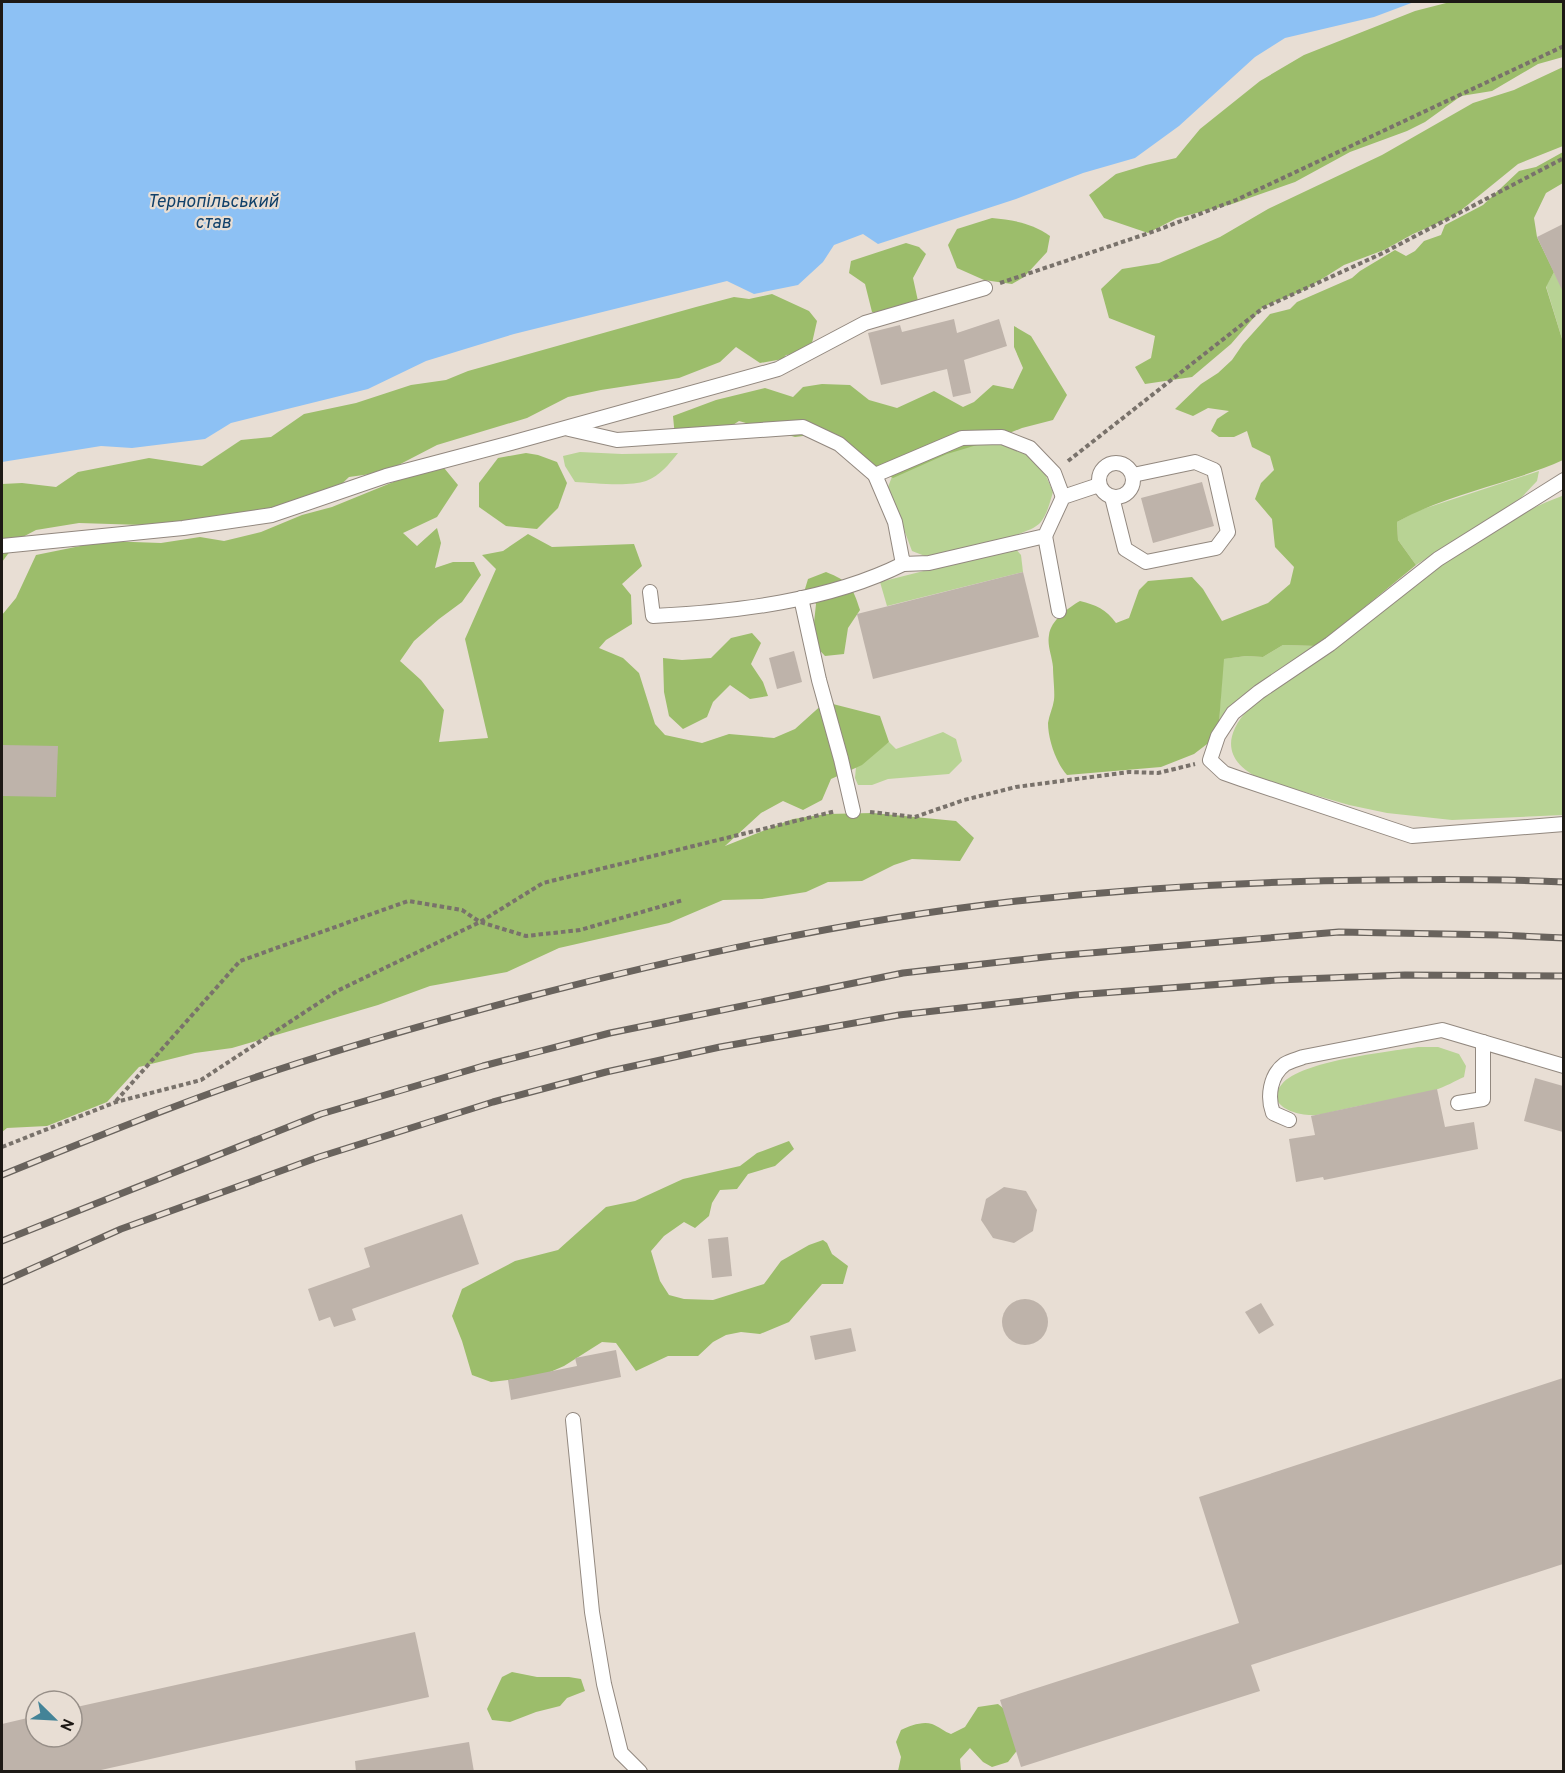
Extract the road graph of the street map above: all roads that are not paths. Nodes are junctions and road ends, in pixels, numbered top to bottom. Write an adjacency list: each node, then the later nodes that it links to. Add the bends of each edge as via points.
1 (985, 288): 2 (lane, via 865,323 778,369)
2 (567, 428): 3 (lane, via 617,440 803,427 839,444); 10 (lane, via 386,476 272,514 183,528)
3 (875, 475): 7 (lane, via 962,438 1002,436 1030,448 1054,473); 11 (lane, via 895,522)
4 (1133, 475): 6 (lane, via 1125,465 1111,463 1100,472); 8 (lane, via 1132,489 1121,498); 8 (lane, via 1195,462 1214,470 1228,532 1216,548 1146,562 1125,549)
5 (1563, 480): 16 (lane, via 1438,559 1330,644 1259,692 1233,713 1218,736 1210,760 1224,773 1412,836)
6 (1099, 485): 7 (lane); 8 (lane)
7 (1063, 497): 9 (lane)
8 (1112, 497)
9 (1045, 536): 11 (lane, via 929,563); 14 (lane)
10 (2, 546)
11 (903, 564): 13 (lane, via 875,578)
12 (650, 592): 13 (lane, via 653,616)
13 (801, 598): 15 (lane)
14 (1059, 611)
15 (853, 811)
16 (1563, 824)
17 (1483, 1042): 18 (lane); 19 (lane, via 1483,1099); 20 (lane, via 1442,1030 1285,1064 1273,1080 1268,1101 1273,1113)
18 (1563, 1066)
19 (1458, 1103)
20 (1289, 1120)
21 (573, 1420): 22 (lane, via 592,1612 604,1684 621,1753)
22 (640, 1772)

